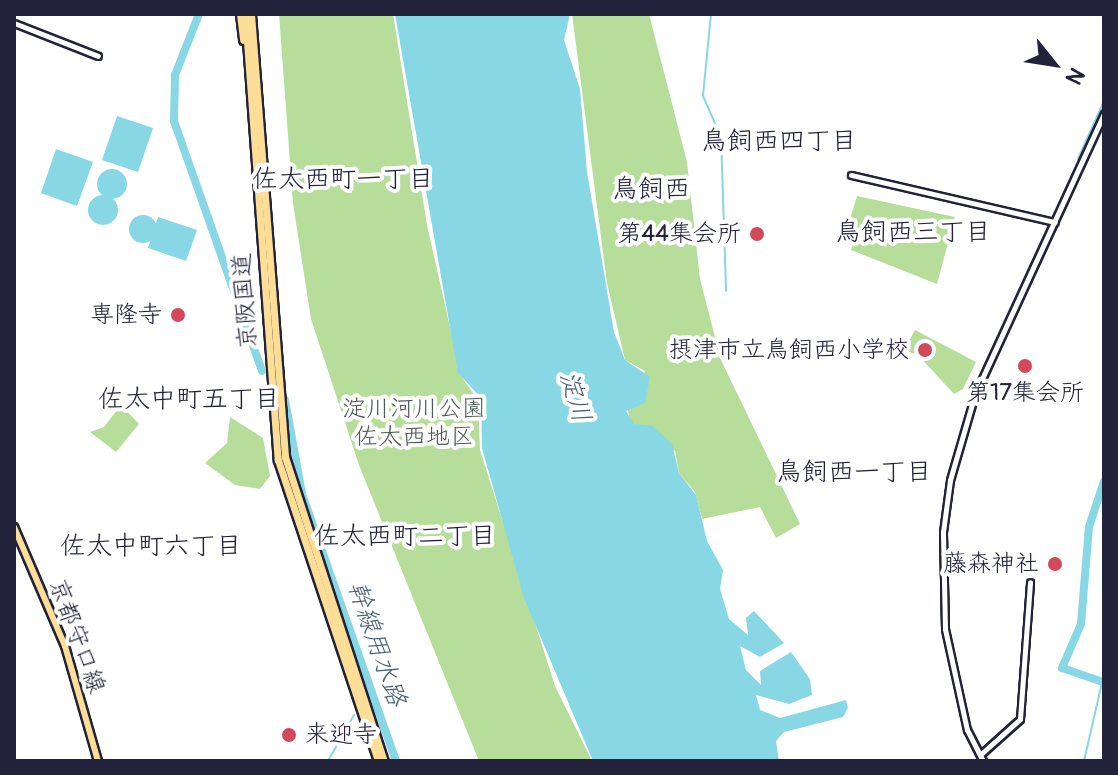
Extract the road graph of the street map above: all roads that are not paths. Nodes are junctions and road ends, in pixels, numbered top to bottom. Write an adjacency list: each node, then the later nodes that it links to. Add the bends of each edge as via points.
1 (246, 14): 7 (highway, 京阪国道); 7 (highway, 京阪国道)
2 (14, 23): 3 (street)
3 (98, 56)
4 (1104, 113): 6 (street)
5 (851, 175): 6 (street)
6 (1055, 222): 10 (street, via 972,401 950,480 943,532 945,629 960,708)
7 (267, 282): 12 (highway, 京阪国道, via 281,473); 13 (highway, 京阪国道, via 289,478)
8 (14, 527): 11 (main road, 京都守口線, via 65,646)
9 (1030, 582): 10 (street, via 1020,719)
10 (981, 754): 14 (street)
11 (98, 761)
12 (378, 761)
13 (384, 761)
14 (983, 761)

